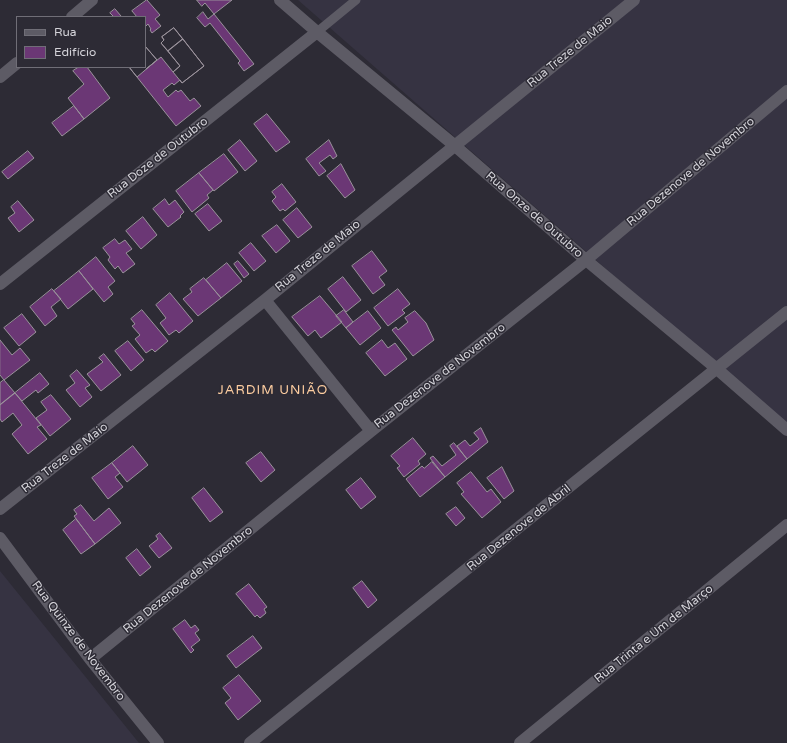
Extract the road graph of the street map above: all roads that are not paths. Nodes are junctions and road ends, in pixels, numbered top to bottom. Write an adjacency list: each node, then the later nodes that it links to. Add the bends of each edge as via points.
1 (92, 0): 5 (street)
2 (280, 0): 6 (street, Rua Onze de Outubro)
3 (356, 0): 6 (lane)
4 (634, 0): 10 (street, Rua Treze de Maio)
5 (73, 16)
6 (316, 32): 10 (street, Rua Onze de Outubro); 12 (street, Rua Doze de Outubro)
7 (16, 63): 8 (street)
8 (0, 77)
9 (787, 91): 11 (street, Rua Dezenove de Novembro)
10 (454, 145): 11 (street, Rua Onze de Outubro); 13 (street, Rua Treze de Maio)
11 (586, 260): 15 (street, Rua Onze de Outubro); 17 (street, Rua Dezenove de Novembro)
12 (0, 284)
13 (265, 300): 17 (street); 18 (street, Rua Treze de Maio)
14 (787, 312): 15 (street, Rua Dezenove de Abril)
15 (717, 370): 16 (street, Rua Onze de Outubro); 23 (street, Rua Dezenove de Abril)
16 (787, 430)
17 (371, 431): 21 (street, Rua Dezenove de Novembro)
18 (0, 509)
19 (787, 525): 24 (street, Rua Trinta e Um de Março)
20 (0, 538): 21 (street, Rua Quinze de Novembro)
21 (90, 659): 22 (street, Rua Quinze de Novembro)
22 (158, 743)
23 (250, 743)
24 (520, 743)

